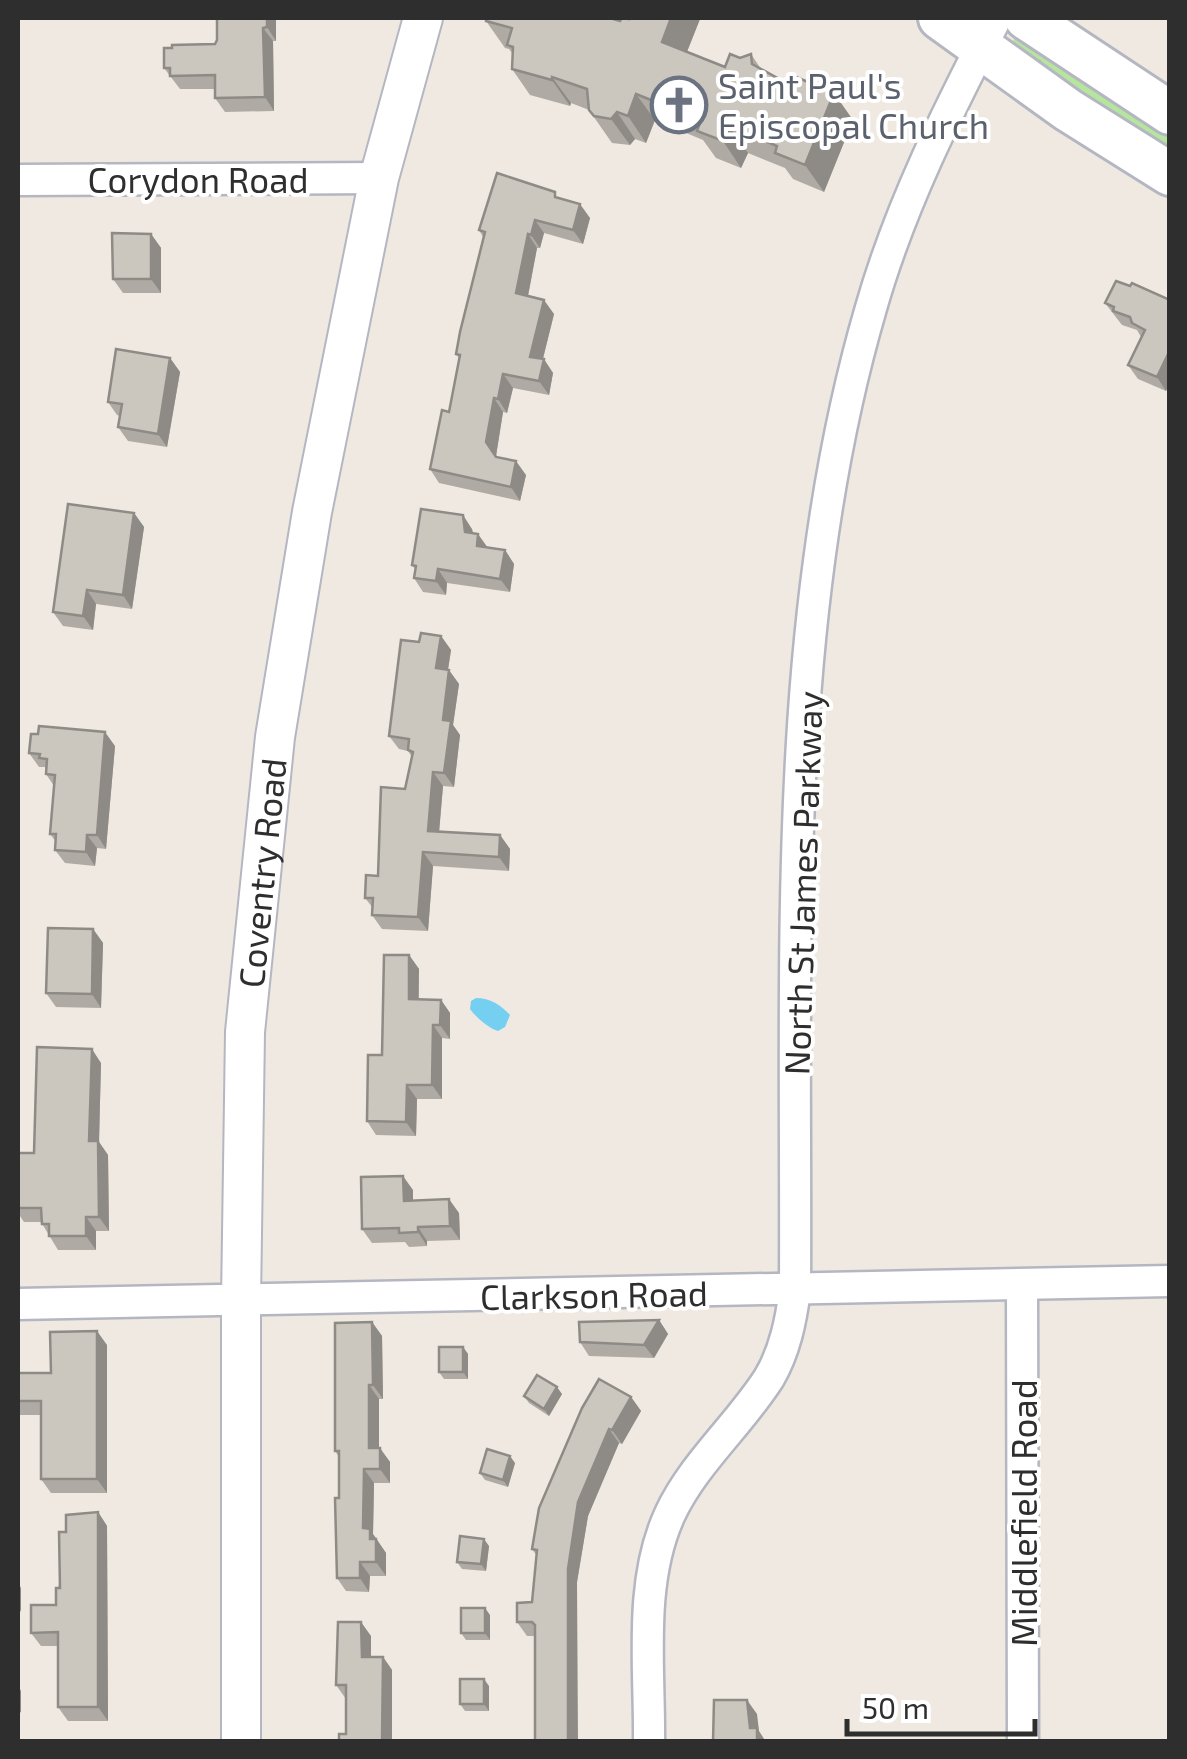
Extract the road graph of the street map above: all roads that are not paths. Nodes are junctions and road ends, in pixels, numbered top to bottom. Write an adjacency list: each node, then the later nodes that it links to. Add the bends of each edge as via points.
1 (423, 18): 7 (street, Coventry Road)
2 (940, 18): 4 (main road)
3 (1026, 18): 5 (main road)
4 (988, 32): 6 (main road, via 1068,110); 11 (street, North St James Parkway, via 921,169 871,306 844,415 821,555 799,757)
5 (1170, 113)
6 (1170, 174)
7 (379, 178): 8 (street, Corydon Road); 12 (street, Coventry Road, via 275,737 245,1032)
8 (18, 180)
9 (1170, 1281): 10 (street, Clarkson Road)
10 (1022, 1285): 11 (street, Clarkson Road); 16 (street, Middlefield Road)
11 (795, 1290): 12 (street, Clarkson Road); 15 (street, North St James Parkway, via 785,1342 770,1375 698,1469 662,1534 650,1598)
12 (240, 1301): 13 (street, Clarkson Road); 14 (street, Coventry Road)
13 (18, 1304)
14 (241, 1742)
15 (650, 1742)
16 (1023, 1742)

